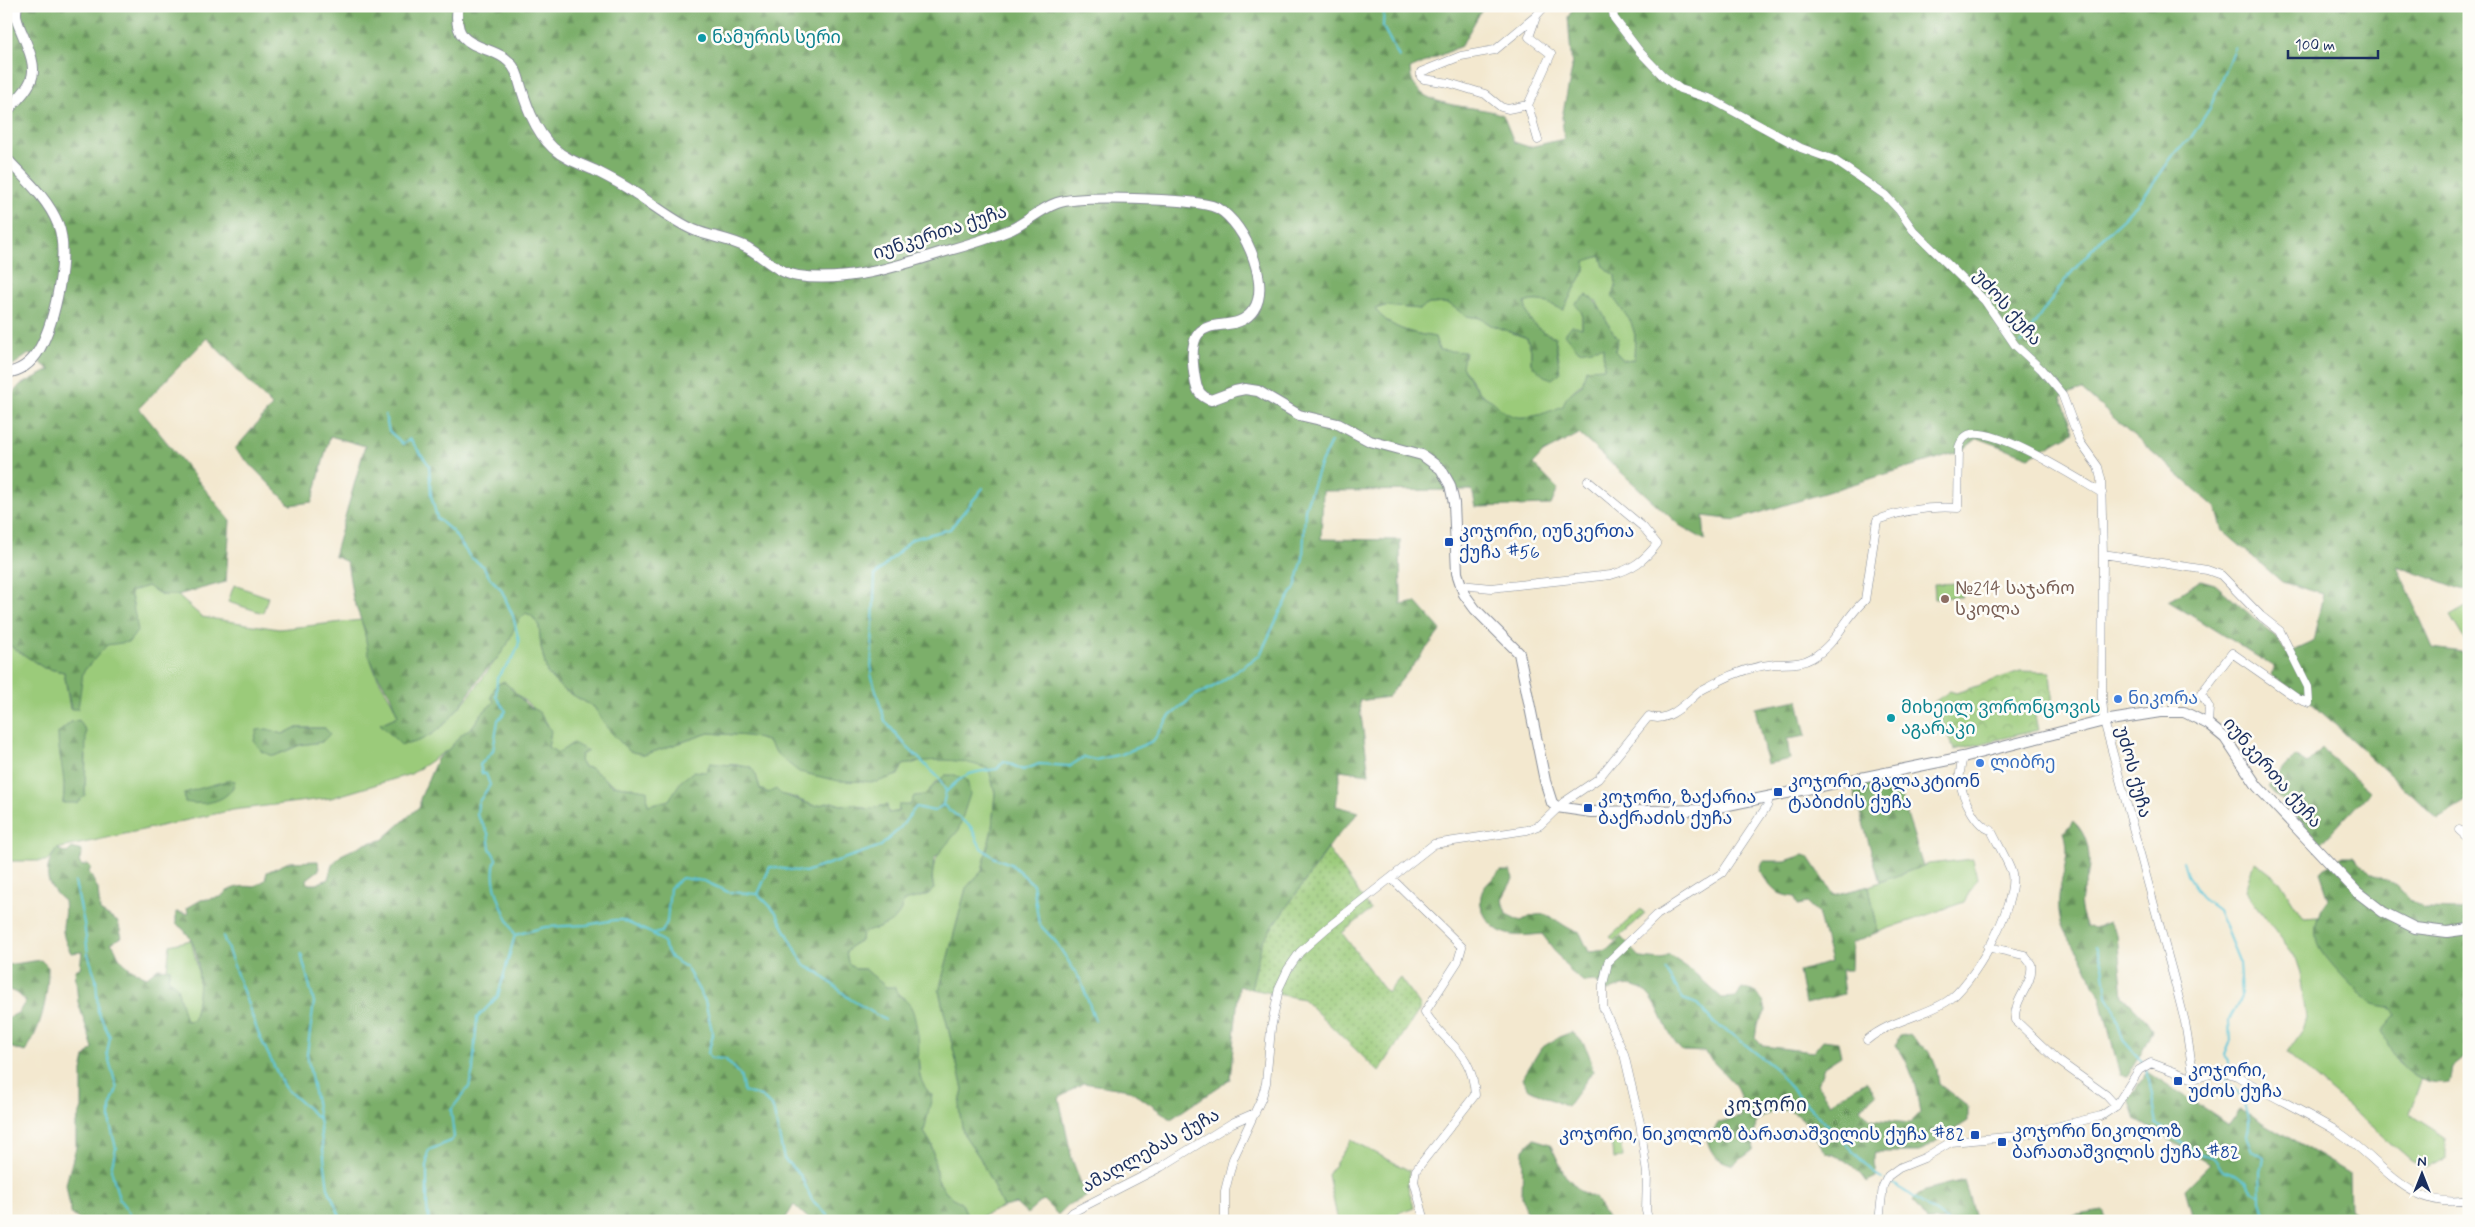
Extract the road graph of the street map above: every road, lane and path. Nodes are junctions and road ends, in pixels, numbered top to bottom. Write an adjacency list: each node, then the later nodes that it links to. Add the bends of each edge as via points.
1 (17, 6): 7 (main road, via 17,21 30,52 34,75 25,93)
2 (458, 6): 14 (main road, იუნკერთა ქუჩა, via 457,23 463,38 475,46 505,56 513,64 531,116 553,148 618,182 684,225 739,244 791,274 834,276 897,267 1011,229 1049,207 1069,200 1175,201 1218,208 1232,219 1251,252 1260,281 1259,297 1254,310 1244,319 1205,328 1196,336 1193,353 1197,390 1211,400 1235,391 1258,391 1298,415 1338,424 1370,441 1429,459 1446,477 1452,493 1454,563)
3 (1545, 6): 5 (street)
4 (1612, 6): 12 (street, უძოს ქუჩა, via 1614,18 1640,52 1662,76 1680,89 1711,99 1801,148 1834,160 1885,195 1913,230 1985,301 2015,345 2062,394 2080,442 2098,467)
5 (1536, 16): 6 (street, via 1528,37 1551,54); 6 (street, via 1495,50 1460,56 1421,72 1424,79 1485,94 1501,107 1508,109)
6 (1528, 104): 8 (street)
7 (6, 112)
8 (1538, 140)
9 (6, 158): 10 (main road, via 47,203 58,225 64,254 61,279 39,350 26,365)
10 (6, 373)
11 (1588, 481): 14 (street, via 1643,527 1657,544 1646,559 1628,570 1611,575 1491,588)
12 (2102, 493): 13 (street, უძოს ქუჩა); 19 (street, via 2035,455 1988,436 1971,434 1962,439 1959,447 1958,508 1918,508 1877,520 1865,600 1854,609 1832,643 1804,662 1774,664 1735,674 1700,692 1670,714 1654,719 1649,716 1598,779)
13 (2103, 554): 15 (street, უძოს ქუჩა); 16 (street, via 2221,575 2280,631 2308,687 2309,703 2298,700 2232,653 2201,694 2209,707)
14 (1461, 585): 19 (main road, იუნკერთა ქუჩა, via 1475,609 1519,652 1545,781 1552,803)
15 (2104, 721): 16 (main road, იუნკერთა ქუჩა, via 2160,712 2184,712); 17 (main road, იუნკერთა ქუჩა); 26 (street, უძოს ქუჩა, via 2185,1022)
16 (2208, 724): 23 (main road, იუნკერთა ქუჩა, via 2225,738 2257,786 2357,892 2383,912 2414,928 2447,932)
17 (1962, 757): 18 (main road, იუნკერთა ქუჩა); 24 (street, via 1960,779 1966,798 1978,820 1991,830 2012,872 2008,910)
18 (1769, 798): 19 (main road, იუნკერთა ქუჩა, via 1684,811 1591,812); 33 (street, via 1767,806 1722,873 1657,916 1608,962 1603,1007 1624,1054 1640,1123 1647,1174 1646,1211)
19 (1557, 807): 22 (street, via 1540,825 1527,830 1440,841)
20 (2459, 830): 21 (street)
21 (2469, 840)
22 (1391, 878): 28 (street, via 1326,928 1300,952 1288,969 1279,988 1266,1083); 32 (street, via 1462,947 1458,961 1425,1012 1467,1063 1472,1072 1474,1095 1416,1170 1414,1181)
23 (2469, 929)
24 (1988, 947): 25 (street, via 1951,999); 27 (street, via 2024,955 2031,964 2030,980 2018,1000 2015,1020 2056,1059)
25 (1867, 1040)
26 (2194, 1079): 27 (street, via 2151,1063 2139,1070); 29 (street, via 2221,1071 2237,1076 2335,1130 2404,1188 2441,1201)
27 (2116, 1106): 34 (street, via 2101,1116 2064,1127 2018,1136 1951,1142 1888,1176 1883,1186)
28 (1255, 1113): 30 (street, ამაღლებას ქუჩა, via 1232,1123 1161,1167 1073,1212); 31 (street, via 1233,1159 1224,1205)
29 (2469, 1200)
30 (1065, 1221)
31 (1225, 1221)
32 (1425, 1221)
33 (1650, 1221)
34 (1879, 1221)

